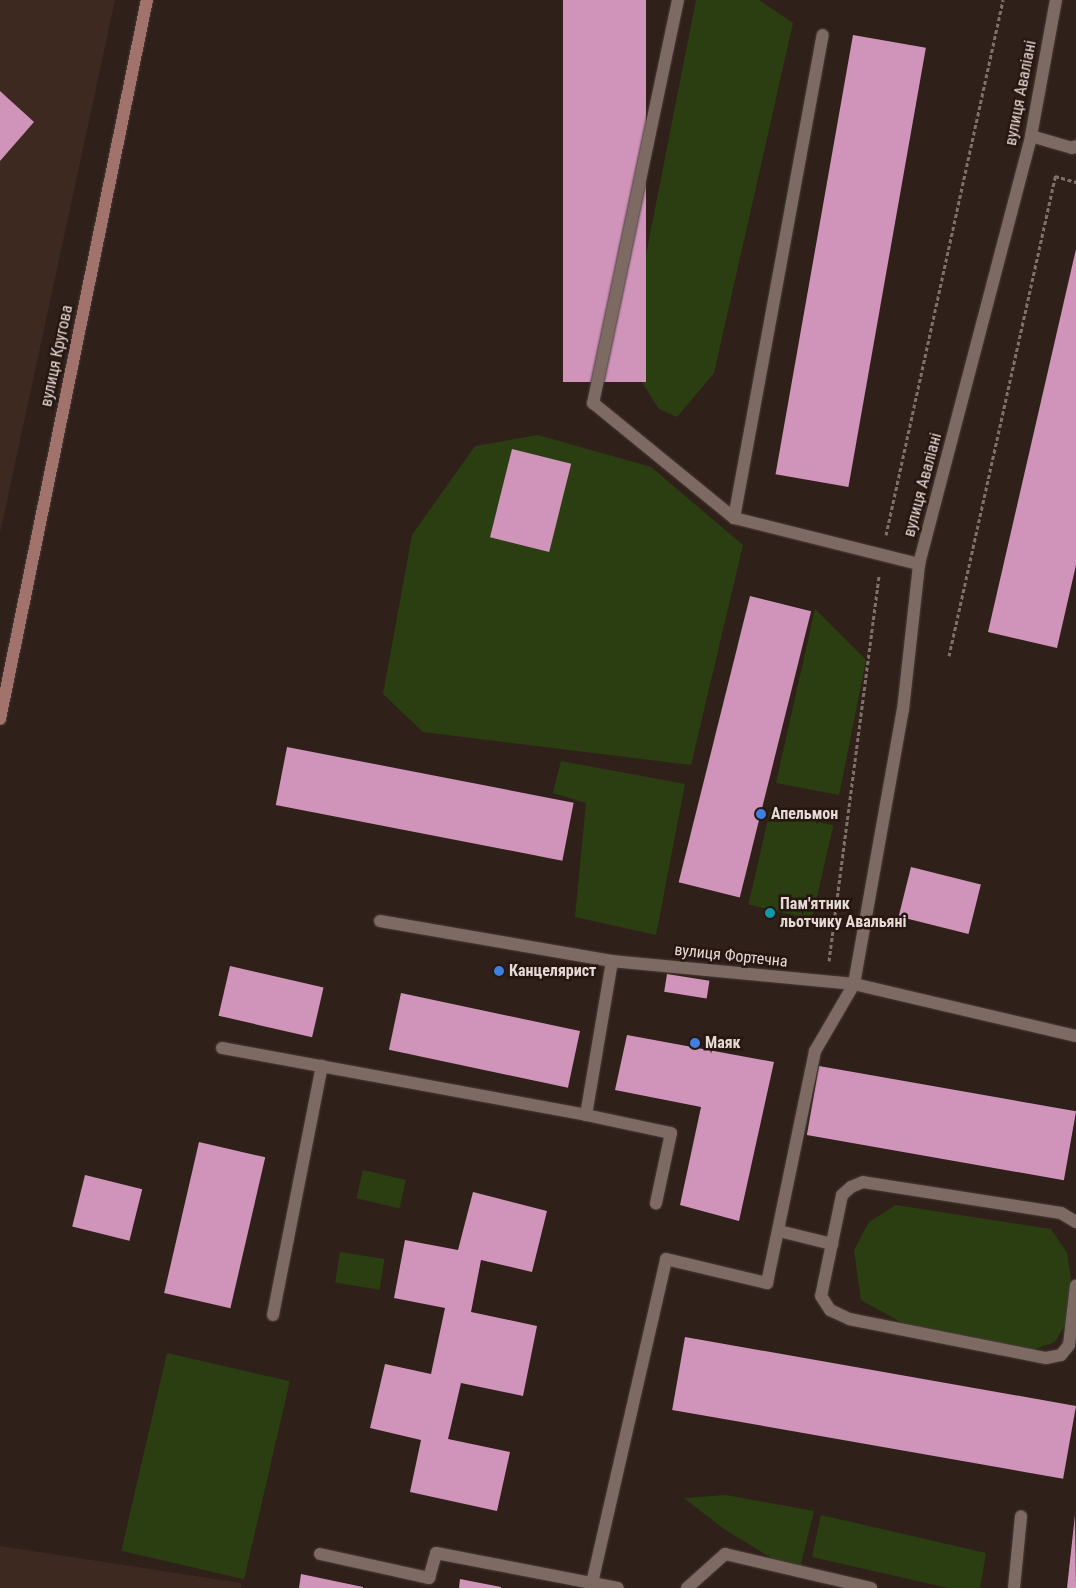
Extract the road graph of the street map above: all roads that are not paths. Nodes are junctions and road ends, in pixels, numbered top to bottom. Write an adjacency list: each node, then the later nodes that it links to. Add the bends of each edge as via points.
1 (147, 0): 9 (street, вулиця Кругова)
2 (678, 0): 7 (street, via 593,403)
3 (1056, 0): 5 (street, вулиця Аваліані)
4 (823, 35): 7 (street)
5 (1031, 136): 6 (street, via 1072,148); 8 (street, вулиця Аваліані)
6 (1076, 146)
7 (734, 518): 8 (street)
8 (919, 564): 12 (street, вулиця Аваліані, via 903,710)
9 (0, 719)
10 (380, 921): 11 (street, вулиця Фортечна)
11 (612, 961): 12 (street, вулиця Фортечна); 16 (street)
12 (854, 984): 13 (street, вулиця Фортечна); 19 (street, via 815,1051)
13 (1076, 1036)
14 (222, 1048): 15 (street)
15 (322, 1066): 16 (street); 22 (street)
16 (586, 1115): 17 (street, via 670,1133)
17 (656, 1204)
18 (1076, 1222): 20 (street, via 1061,1213 863,1182 852,1186 842,1196)
19 (779, 1231): 20 (street); 25 (street, via 767,1283 666,1259)
20 (832, 1244): 21 (street, via 821,1296 830,1310 849,1319 1046,1358 1061,1355 1069,1345)
21 (1076, 1286)
22 (273, 1315)
23 (1021, 1516): 29 (street)
24 (320, 1554): 25 (street, via 429,1578 436,1553)
25 (592, 1583): 26 (street)
26 (618, 1588)
27 (687, 1588): 28 (street, via 725,1554)
28 (871, 1588)
29 (1014, 1588)

